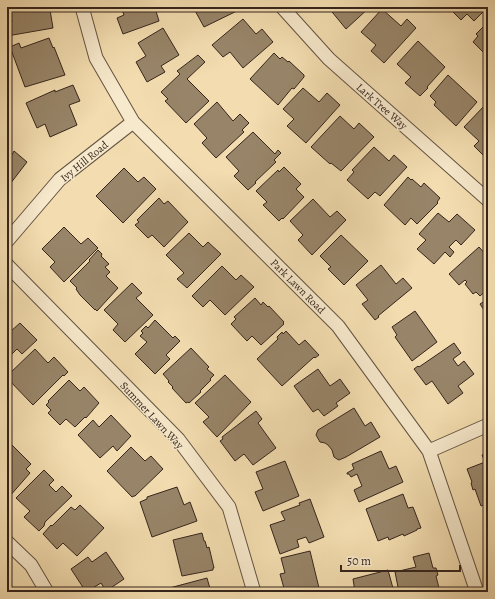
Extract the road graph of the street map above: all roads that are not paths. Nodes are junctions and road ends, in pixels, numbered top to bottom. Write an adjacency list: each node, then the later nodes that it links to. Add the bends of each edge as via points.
1 (82, 7): 3 (street, Park Lawn Road, via 96,58)
2 (282, 7): 4 (street, Lark Tree Way, via 329,59)
3 (133, 122): 5 (street, Ivy Hill Road, via 60,179); 8 (street, Park Lawn Road, via 338,326)
4 (488, 200)
5 (7, 241)
6 (7, 265): 11 (street, Summer Lawn Way, via 178,439 229,507)
7 (488, 425): 8 (street)
8 (429, 450): 12 (street, Park Lawn Road)
9 (7, 542): 10 (street, via 31,565)
10 (47, 592)
11 (254, 592)
12 (477, 592)

